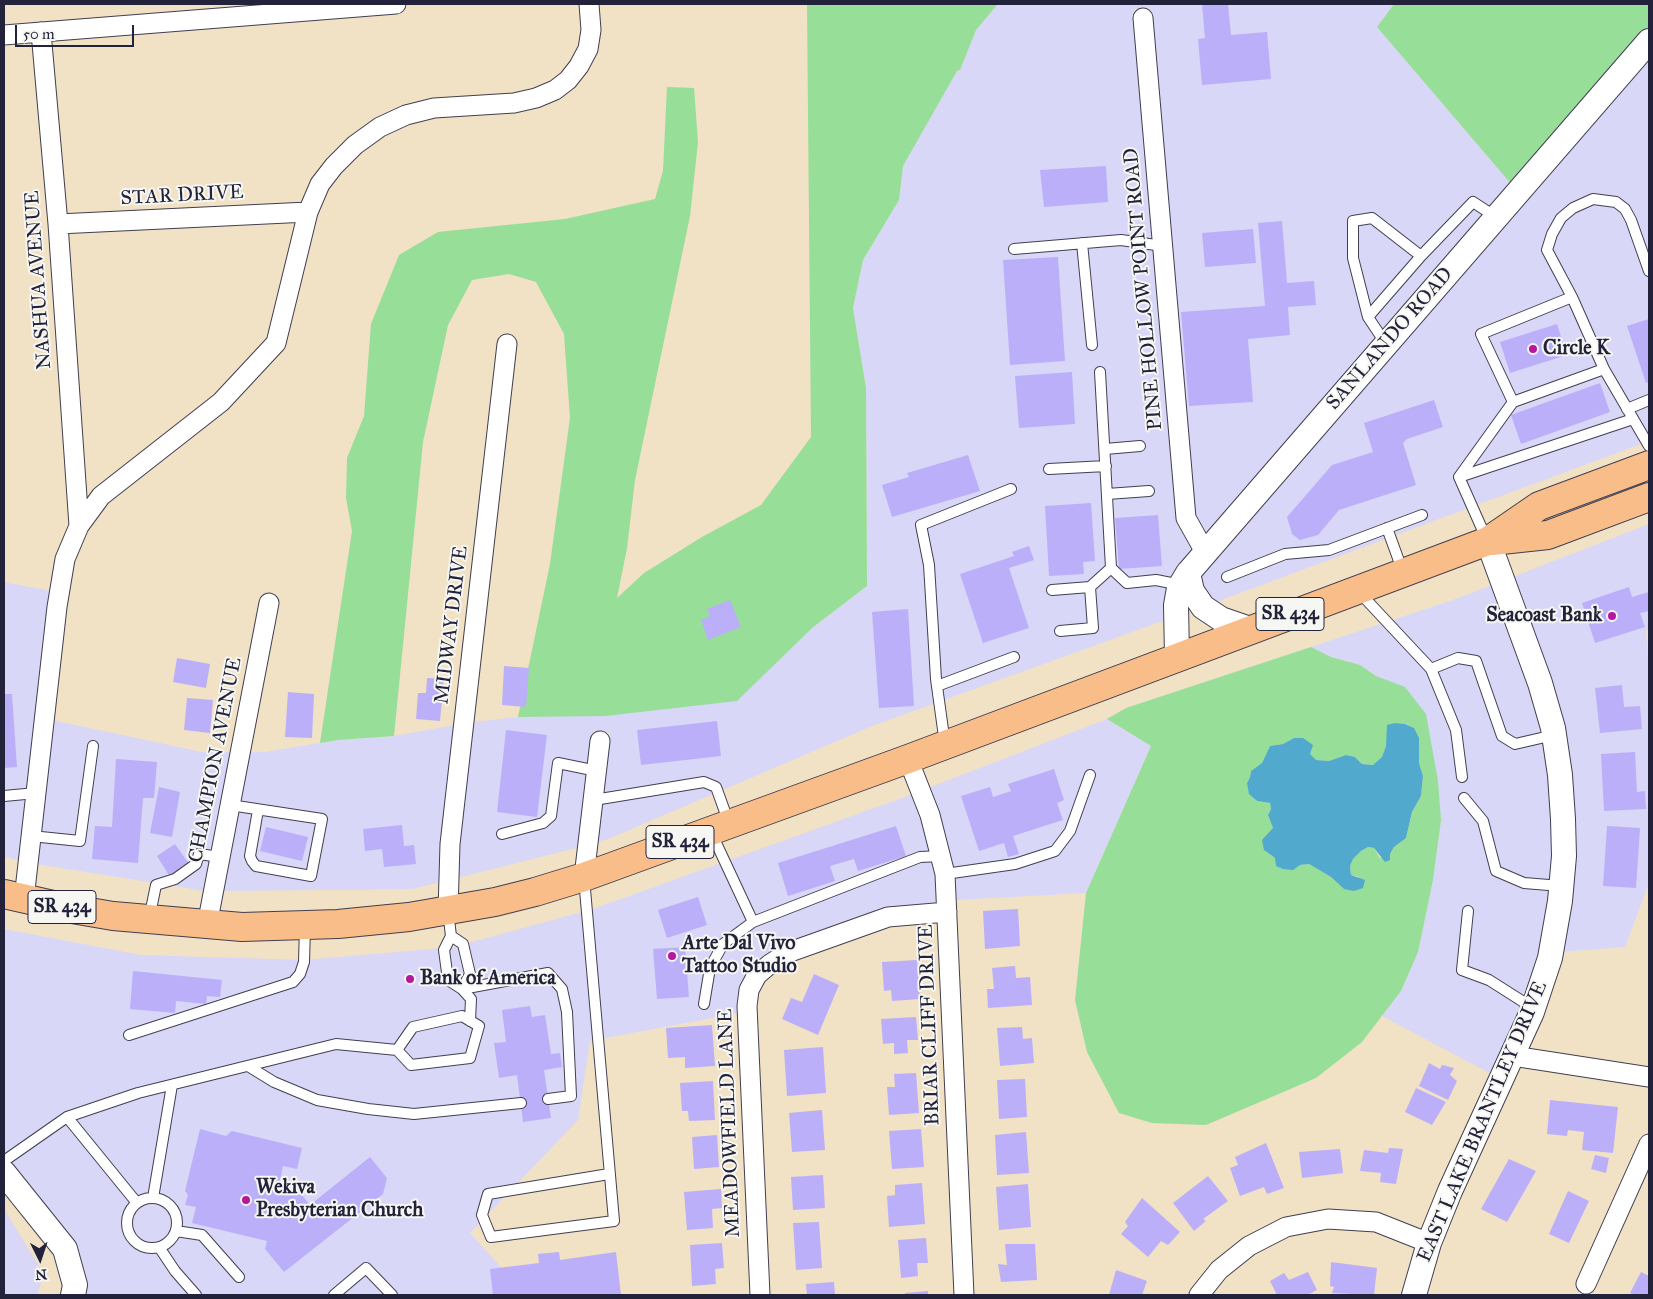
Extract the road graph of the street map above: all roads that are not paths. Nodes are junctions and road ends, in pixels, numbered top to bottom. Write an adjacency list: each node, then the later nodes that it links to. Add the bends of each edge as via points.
1 (396, 4): 4 (street)
2 (589, 4): 7 (street, via 591,30 588,49 568,80 555,90 522,101 434,108 406,115 380,127 354,145 334,166 320,184)
3 (1143, 18): 11 (street, PINE HOLLOW POINT ROAD)
4 (41, 32): 5 (street); 9 (street, NASHUA AVENUE)
5 (4, 35)
6 (1649, 40): 8 (street, SANLANDO ROAD)
7 (308, 212): 9 (street, STAR DRIVE); 38 (street, via 276,343 221,402 101,496)
8 (1496, 217): 13 (lane, via 1473,202); 19 (street, SANLANDO ROAD)
9 (58, 224): 38 (street, NASHUA AVENUE)
10 (1082, 243): 11 (lane, via 1120,240); 12 (lane); 18 (lane)
11 (1163, 246): 41 (street, PINE HOLLOW POINT ROAD, via 1186,518)
12 (1014, 249)
13 (1421, 256): 16 (lane); 16 (lane, via 1372,218 1354,220 1353,258)
14 (1649, 271): 15 (lane, via 1625,210 1616,202 1593,199 1561,218 1547,250)
15 (1572, 297): 20 (lane); 23 (lane, via 1481,334)
16 (1368, 317): 19 (lane)
17 (507, 344): 82 (street, MIDWAY DRIVE, via 450,844)
18 (1092, 344)
19 (1386, 344): 41 (street, SANLANDO ROAD)
20 (1604, 369): 23 (lane); 24 (lane)
21 (1100, 372): 28 (lane)
22 (1649, 400): 24 (lane)
23 (1513, 402): 32 (lane)
24 (1627, 408): 25 (lane)
25 (1633, 419): 27 (lane); 32 (lane)
26 (1140, 446): 28 (lane)
27 (1649, 446)
28 (1104, 448): 30 (lane)
29 (1649, 465): 40 (main road, SR 434, via 1539,506)
30 (1106, 466): 31 (lane); 35 (lane)
31 (1049, 469)
32 (1459, 477): 40 (lane)
33 (1011, 489): 55 (lane, via 921,525 929,565)
34 (1149, 491): 35 (lane)
35 (1107, 494): 42 (lane)
36 (1649, 497): 40 (main road, SR 434, via 1548,535)
37 (1422, 515): 39 (lane)
38 (79, 526): 64 (street, via 65,559 56,606)
39 (1387, 528): 43 (lane); 44 (lane, via 1329,550 1284,554)
40 (1488, 541): 43 (main road, SR 434); 56 (street, EAST LAKE BRANTLEY DRIVE, via 1540,684)
41 (1205, 552): 45 (street, SANLANDO ROAD)
42 (1111, 568): 45 (lane, via 1128,582); 46 (lane)
43 (1403, 572): 47 (main road, SR 434)
44 (1227, 577)
45 (1184, 579): 50 (street, via 1204,607 1221,619); 52 (street, SANLANDO ROAD, via 1176,605)
46 (1090, 587): 48 (lane); 51 (lane, via 1093,628)
47 (1357, 589): 50 (main road, SR 434); 54 (lane)
48 (1052, 590)
49 (269, 603): 68 (street, CHAMPION AVENUE)
50 (1250, 629): 52 (main road, SR 434)
51 (1060, 631)
52 (1177, 656): 58 (main road, SR 434)
53 (1014, 657): 55 (lane)
54 (1431, 669): 56 (lane, via 1458,658 1476,662 1502,736 1515,744); 63 (lane, via 1456,730)
55 (937, 686): 58 (lane)
56 (1554, 735): 76 (street, EAST LAKE BRANTLEY DRIVE, via 1563,819)
57 (600, 741): 61 (street)
58 (945, 745): 60 (main road, SR 434)
59 (93, 746): 72 (lane, via 80,841)
60 (908, 759): 70 (main road, SR 434); 74 (street, BRIAR CLIFF DRIVE, via 930,815)
61 (597, 771): 67 (street); 71 (lane, via 558,763 551,816 543,823)
62 (1090, 774): 74 (lane, via 1070,831 1055,851 1015,864)
63 (1462, 777)
64 (36, 793): 65 (lane); 72 (street)
65 (4, 796)
66 (1464, 798): 76 (lane, via 1483,821 1496,871 1524,883)
67 (594, 800): 70 (lane, via 704,782 716,787); 75 (street)
68 (230, 805): 69 (lane); 73 (street, CHAMPION AVENUE)
69 (258, 810): 69 (lane, via 322,819 311,876 256,866 252,862 250,856)
70 (720, 827): 75 (main road, SR 434); 81 (lane)
71 (502, 834)
72 (31, 836): 77 (street)
73 (220, 857): 80 (lane, via 199,854 196,864 175,879 156,885); 83 (street, CHAMPION AVENUE)
74 (943, 865): 79 (street, BRIAR CLIFF DRIVE); 81 (lane, via 920,857)
75 (584, 877): 82 (main road, SR 434, via 503,900); 101 (lane)
76 (1561, 886): 87 (street, EAST LAKE BRANTLEY DRIVE, via 1550,958)
77 (14, 896): 80 (main road, SR 434, via 112,916)
78 (1468, 911): 87 (lane, via 1462,970 1489,980)
79 (947, 912): 113 (street, MEADOWFIELD LANE, via 888,917 787,953 757,975 749,990 747,1006); 114 (street, BRIAR CLIFF DRIVE)
80 (149, 920): 83 (main road, SR 434)
81 (753, 922): 86 (lane, via 723,944 710,968)
82 (449, 924): 84 (main road, SR 434, via 370,922); 85 (lane, via 463,944 470,974); 85 (lane, via 444,950 448,980)
83 (207, 925): 84 (main road, SR 434)
84 (305, 926): 89 (lane, via 304,962 293,982)
85 (462, 989): 88 (lane, via 471,999); 95 (lane, via 548,973 562,989 567,1012 571,1096)
86 (704, 1004)
87 (1534, 1008): 91 (street, EAST LAKE BRANTLEY DRIVE)
88 (470, 1021): 90 (lane, via 462,1016 413,1027); 90 (lane, via 478,1026 470,1058 411,1065)
89 (130, 1034)
90 (397, 1050): 92 (lane, via 336,1044)
91 (1513, 1056): 93 (street); 105 (street, EAST LAKE BRANTLEY DRIVE, via 1462,1163)
92 (248, 1066): 94 (lane); 96 (lane, via 274,1082 317,1100 368,1109 414,1114)
93 (1649, 1077)
94 (172, 1085): 97 (lane); 102 (lane)
95 (548, 1099)
96 (520, 1102)
97 (66, 1116): 99 (lane); 103 (lane)
98 (1649, 1144): 108 (street)
99 (4, 1161)
100 (4, 1174): 109 (street, via 65,1248 75,1286)
101 (609, 1174): 101 (lane, via 614,1221 491,1237 482,1215 488,1194)
102 (153, 1198): 103 (lane); 104 (lane, via 172,1208 176,1215)
103 (137, 1203): 106 (lane, via 128,1217 130,1234 142,1245)
104 (176, 1230): 106 (lane, via 166,1243); 107 (lane, via 202,1235)
105 (1429, 1243): 115 (street, via 1376,1222 1328,1219 1286,1227 1249,1246 1219,1270); 116 (street, EAST LAKE BRANTLEY DRIVE)
106 (159, 1246): 110 (lane, via 174,1271)
107 (239, 1277)
108 (1586, 1284)
109 (73, 1295)
110 (196, 1295)
111 (334, 1295): 112 (lane, via 366,1268)
112 (392, 1295)
113 (760, 1295)
114 (964, 1295)
115 (1198, 1295)
116 (1414, 1295)

